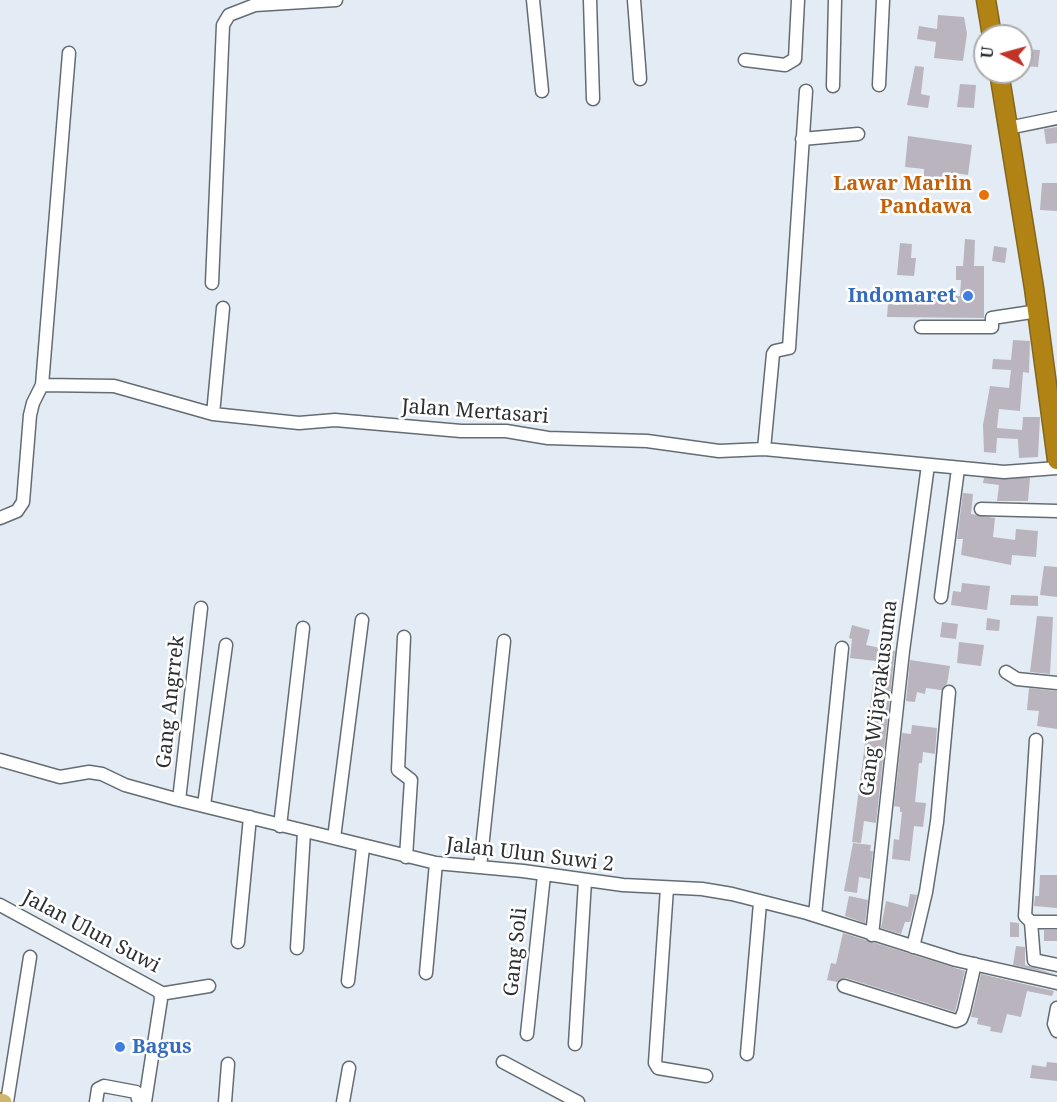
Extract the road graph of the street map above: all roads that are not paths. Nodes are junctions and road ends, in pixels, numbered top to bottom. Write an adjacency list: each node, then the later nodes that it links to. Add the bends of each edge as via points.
1 (336, 0): 9 (street)
2 (533, 0): 17 (street)
3 (590, 0): 19 (street)
4 (634, 0): 13 (street)
5 (798, 0): 12 (street, via 795,59 785,65)
6 (835, 0): 16 (street)
7 (883, 0): 15 (street)
8 (986, 0): 10 (highway)
9 (255, 2): 24 (street, via 229,15 223,24)
10 (990, 24)
11 (69, 53): 28 (street)
12 (745, 60)
13 (640, 79)
14 (1001, 84): 21 (highway)
15 (879, 85)
16 (833, 86)
17 (542, 91)
18 (806, 91): 23 (street)
19 (593, 99)
20 (1057, 118): 21 (street)
21 (1008, 128): 26 (highway)
22 (858, 134): 23 (street)
23 (802, 139): 30 (street, via 789,348 773,354)
24 (212, 283)
25 (223, 308): 29 (street)
26 (1038, 311): 27 (street, via 992,318 992,327); 31 (highway)
27 (921, 327)
28 (42, 385): 29 (street, Jalan Mertasari, via 114,386); 37 (street, via 30,415 23,502 17,511)
29 (213, 414): 30 (street, Jalan Mertasari, via 299,423 335,420 506,431 548,438 647,441 719,451)
30 (764, 449): 32 (street, Jalan Mertasari)
31 (1057, 460)
32 (928, 465): 34 (street, Jalan Mertasari); 69 (street, Gang Wijayakusuma)
33 (1057, 468): 34 (street, Jalan Mertasari, via 1004,472)
34 (958, 469): 38 (street)
35 (981, 509): 36 (street)
36 (1057, 511)
37 (0, 518)
38 (941, 597)
39 (201, 608): 51 (street, Gang Angrrek)
40 (362, 620): 56 (street)
41 (303, 628): 54 (street)
42 (404, 638): 58 (street, via 398,770 411,778)
43 (504, 641): 60 (street)
44 (226, 645): 52 (street)
45 (842, 648): 66 (street)
46 (1006, 672): 47 (street, via 1017,679)
47 (1057, 683)
48 (948, 692): 71 (street, via 937,822)
49 (1036, 740): 67 (street, via 1025,916)
50 (0, 760): 51 (street, Jalan Ulun Suwi 2, via 60,777 102,774 125,785)
51 (179, 800): 52 (street, Jalan Ulun Suwi 2)
52 (204, 805): 53 (street, Jalan Ulun Suwi 2)
53 (250, 817): 54 (street, Jalan Ulun Suwi 2); 70 (street)
54 (280, 826): 55 (street, Jalan Ulun Suwi 2)
55 (304, 832): 56 (street, Jalan Ulun Suwi 2); 72 (street)
56 (334, 838): 57 (street, Jalan Ulun Suwi 2)
57 (363, 847): 58 (street, Jalan Ulun Suwi 2); 77 (street)
58 (406, 856): 59 (street, Jalan Ulun Suwi 2)
59 (436, 863): 60 (street, Jalan Ulun Suwi 2); 76 (street)
60 (480, 867): 61 (street, Jalan Ulun Suwi 2)
61 (544, 875): 62 (street, Jalan Ulun Suwi 2); 84 (street, Gang Soli)
62 (585, 881): 63 (street, Jalan Ulun Suwi 2); 85 (street)
63 (667, 888): 64 (street, Jalan Ulun Suwi 2, via 702,889); 90 (street, via 655,1063 658,1068)
64 (760, 903): 66 (street, Jalan Ulun Suwi 2); 86 (street)
65 (0, 905): 81 (street, Jalan Ulun Suwi)
66 (815, 915): 69 (street, Jalan Ulun Suwi 2)
67 (1031, 922): 68 (street); 75 (street, via 1034,960)
68 (1057, 922)
69 (872, 935): 71 (street, Jalan Ulun Suwi 2)
70 (238, 942)
71 (913, 947): 74 (street, Jalan Ulun Suwi 2)
72 (297, 948)
73 (30, 957): 91 (street)
74 (975, 964): 78 (street, Jalan Ulun Suwi 2); 80 (street, via 964,1011 956,1021)
75 (1057, 965)
76 (426, 973)
77 (348, 981)
78 (1057, 983)
79 (209, 986): 81 (street)
80 (844, 986)
81 (160, 994): 94 (street, Jalan Ulun Suwi)
82 (1057, 1008): 83 (street)
83 (1057, 1031)
84 (527, 1034)
85 (575, 1044)
86 (747, 1054)
87 (503, 1062): 97 (street)
88 (228, 1064): 95 (street)
89 (350, 1068): 96 (street)
90 (706, 1076)
91 (4, 1102)
92 (96, 1102): 93 (street, via 98,1089 104,1086 136,1092)
93 (139, 1102)
94 (145, 1102)
95 (225, 1102)
96 (344, 1102)
97 (578, 1102)

